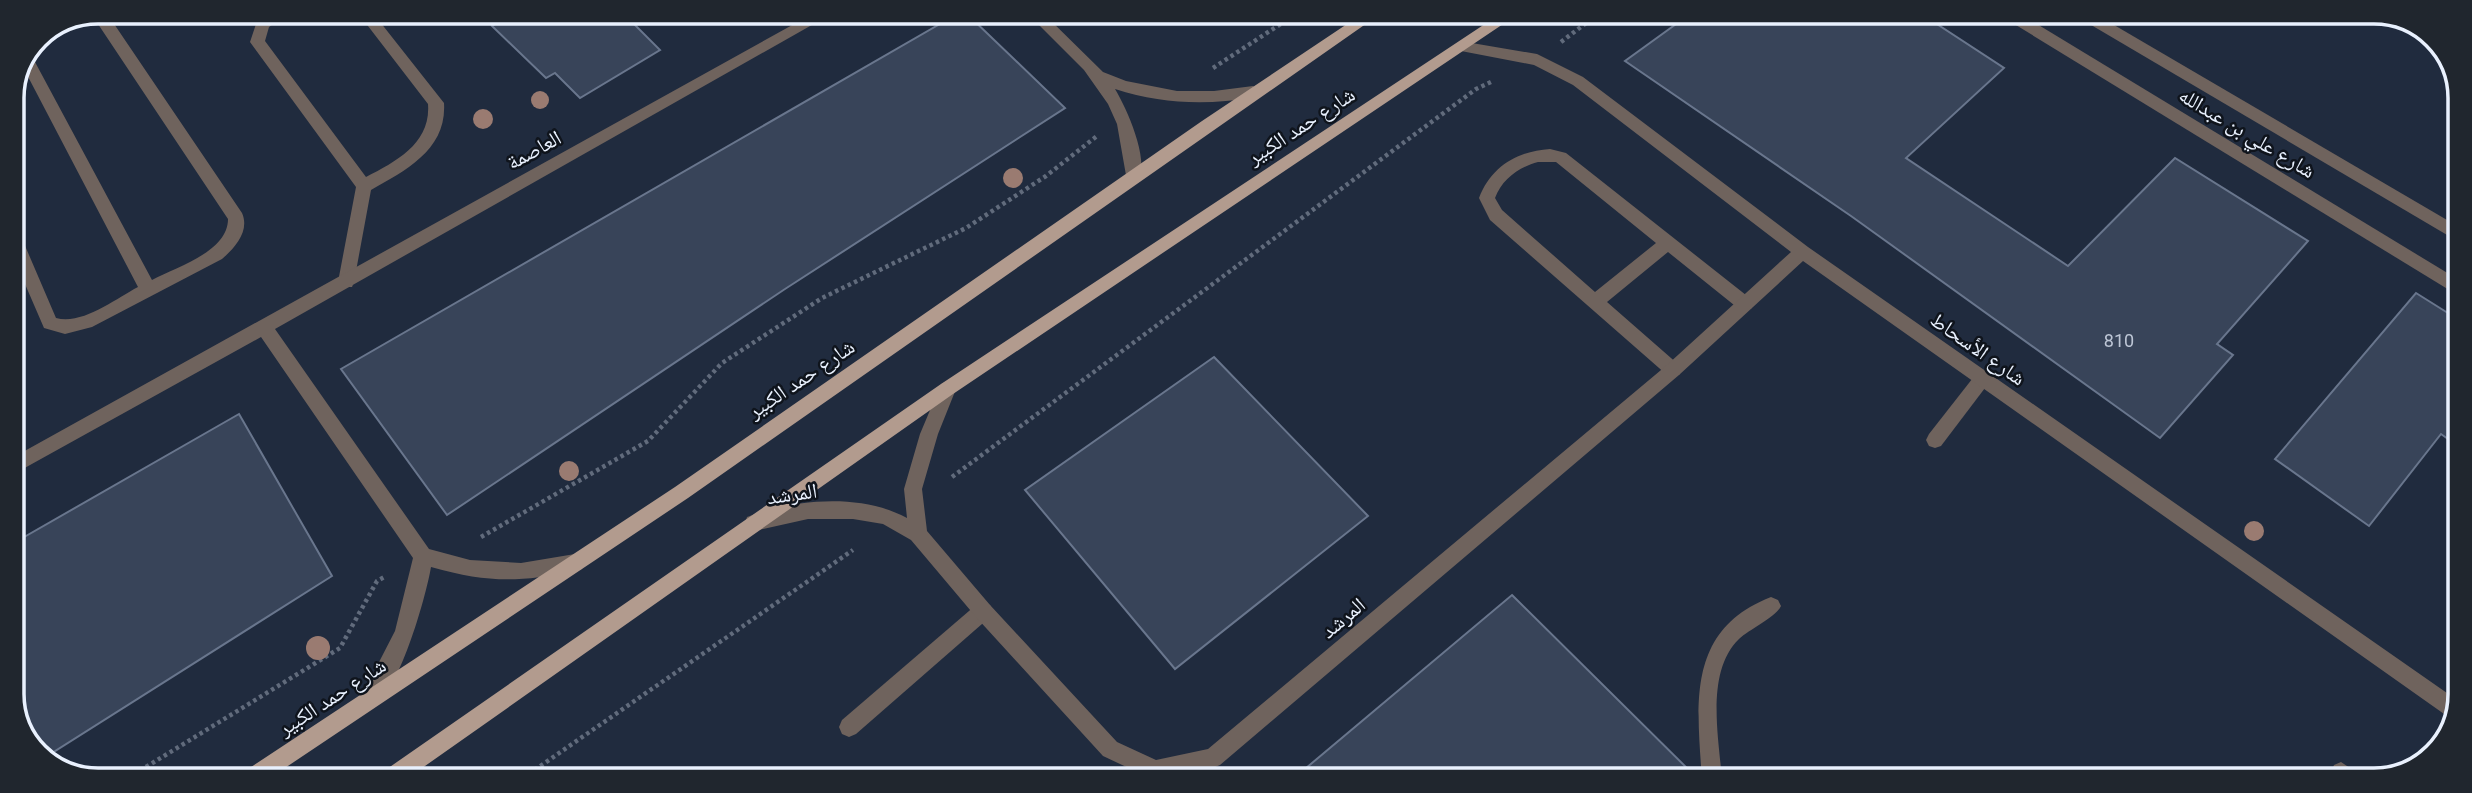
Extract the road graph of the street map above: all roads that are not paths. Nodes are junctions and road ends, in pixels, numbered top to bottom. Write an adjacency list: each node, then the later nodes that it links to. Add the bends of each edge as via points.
1 (106, 24): 22 (street, via 236,218 237,227 226,247)
2 (264, 24): 15 (street, via 257,42)
3 (374, 24): 15 (street, via 436,103 439,117 437,128 422,147 396,169)
4 (806, 24): 20 (street, العاصمة)
5 (1046, 24): 12 (street)
6 (1358, 24): 13 (main road, شارع حمد الكبير)
7 (1497, 24): 10 (main road, شارع حمد الكبير)
8 (2026, 24): 21 (street, شارع علي بن عبدالله)
9 (2101, 24): 16 (street, شارع علي بن عبدالله)
10 (1466, 47): 18 (street, شارع الأسحاط, via 1537,60 1578,81); 28 (main road, شارع حمد الكبير)
11 (31, 69): 22 (street)
12 (1103, 78): 13 (street, via 1153,96 1186,100); 14 (street, via 1122,116)
13 (1254, 92): 14 (main road, شارع حمد الكبير)
14 (1133, 177): 34 (main road, شارع حمد الكبير)
15 (364, 186): 20 (street)
16 (2447, 228)
17 (1667, 243): 23 (street); 23 (street, via 1560,157 1530,156 1495,181 1487,198 1496,215); 24 (street)
18 (1802, 252): 24 (street, المرشد); 27 (street, شارع الأسحاط)
19 (24, 278): 22 (street, via 56,326 86,322)
20 (346, 282): 25 (street, العاصمة)
21 (2447, 282)
22 (148, 289)
23 (1595, 302): 26 (street)
24 (1745, 304): 26 (street, المرشد)
25 (264, 327): 30 (street, العاصمة); 33 (street)
26 (1673, 370): 43 (street, المرشد, via 1213,758)
27 (1982, 379): 29 (street); 38 (street, شارع الأسحاط)
28 (947, 388): 31 (main road, شارع حمد الكبير); 32 (street, via 913,489)
29 (1935, 440)
30 (25, 460)
31 (752, 523): 32 (street, المرشد, via 808,512 853,511 881,514); 41 (main road, شارع حمد الكبير)
32 (918, 534): 36 (street, المرشد)
33 (423, 556): 34 (street, via 470,569 521,572); 37 (street, via 406,632)
34 (575, 563): 37 (main road, شارع حمد الكبير)
35 (1771, 606): 44 (street, via 1731,632 1714,658 1706,690)
36 (983, 611): 39 (street); 42 (street, المرشد, via 1110,749)
37 (367, 705): 40 (main road, شارع حمد الكبير)
38 (2447, 705)
39 (849, 727)
40 (268, 768)
41 (405, 768)
42 (1151, 768)
43 (1165, 768)
44 (1711, 768)

